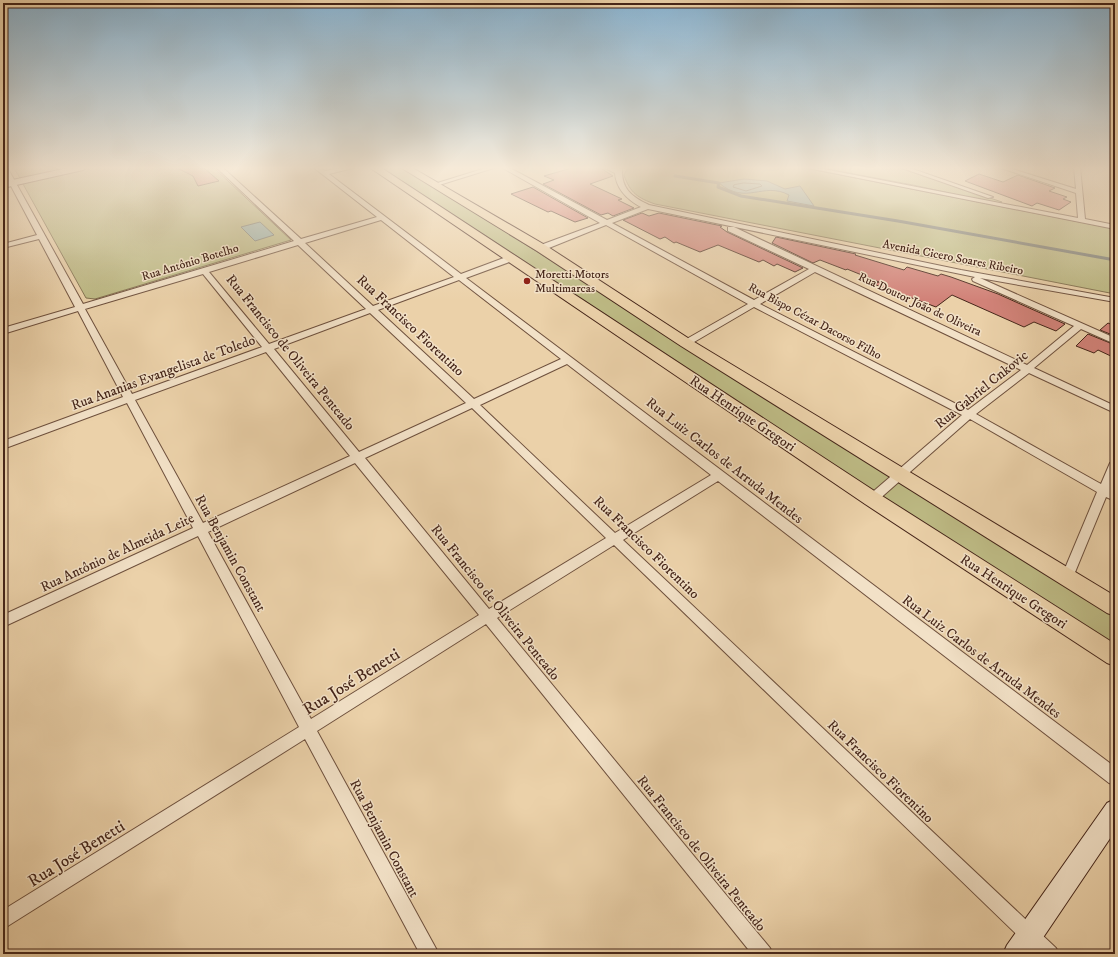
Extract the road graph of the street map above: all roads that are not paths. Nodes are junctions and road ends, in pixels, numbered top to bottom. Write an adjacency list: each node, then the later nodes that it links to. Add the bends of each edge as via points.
1 (26, 212): 17 (street, Rua Benjamin Constant)
2 (267, 212): 18 (street, Rua Francisco Fiorentino)
3 (376, 212): 11 (street, Rua Luiz Carlos de Arruda Mendes)
4 (443, 212): 20 (main road, Rua Henrique Gregori)
5 (479, 212): 16 (main road, Rua Henrique Gregori)
6 (587, 212): 14 (street, Rua Bispo Cézar Dacorso Filho)
7 (636, 212): 14 (street)
8 (669, 212): 12 (street, Avenida Cicero Soares Ribeiro)
9 (1033, 212): 13 (street)
10 (1081, 212): 13 (street)
11 (383, 217): 18 (street, Rua Antônio Botelho); 28 (street, Rua Luiz Carlos de Arruda Mendes)
12 (714, 221): 24 (street, Rua Doutor João de Oliveira); 27 (street, Avenida Cicero Soares Ribeiro)
13 (1082, 221): 15 (street)
14 (608, 223): 21 (street); 30 (street, Rua Bispo Cézar Dacorso Filho)
15 (1115, 227)
16 (516, 234): 20 (main road); 21 (main road, Rua Henrique Gregori)
17 (42, 236): 19 (street); 31 (street, Rua Benjamin Constant)
18 (299, 242): 25 (street, Rua Antônio Botelho); 32 (street, Rua Francisco Fiorentino)
19 (3, 246)
20 (495, 246): 22 (main road, Rua Henrique Gregori)
21 (541, 248): 23 (main road, Rua Henrique Gregori)
22 (512, 258): 26 (main road, Rua Henrique Gregori); 28 (street, Rua Ananias Evangelista de Toledo)
23 (559, 261): 26 (main road, via 552,266); 36 (main road, Rua Henrique Gregori)
24 (816, 268): 30 (street); 39 (street, Rua Doutor João de Oliveira)
25 (204, 270): 31 (street, Rua Antônio Botelho); 37 (street, Rua Francisco de Oliveira Penteado)
26 (531, 271): 51 (main road, Rua Henrique Gregori)
27 (961, 272): 29 (street, Avenida Cicero Soares Ribeiro); 33 (street)
28 (462, 276): 32 (street, Rua Ananias Evangelista de Toledo); 38 (street, Rua Luiz Carlos de Arruda Mendes)
29 (1115, 300)
30 (755, 304): 36 (street); 43 (street, Rua Bispo Cézar Dacorso Filho)
31 (81, 308): 34 (street, Rua Antônio Botelho); 40 (street, Rua Benjamin Constant)
32 (371, 310): 37 (street, Rua Ananias Evangelista de Toledo); 41 (street, Rua Francisco Fiorentino)
33 (1079, 326): 35 (street); 39 (street, Rua Gabriel Cnkovic)
34 (3, 331)
35 (1115, 341)
36 (686, 343): 48 (main road, Rua Henrique Gregori)
37 (267, 348): 40 (street, Rua Ananias Evangelista de Toledo); 45 (street, Rua Francisco de Oliveira Penteado)
38 (570, 359): 41 (street, Rua Antônio de Almeida Leite); 47 (street, Rua Luiz Carlos de Arruda Mendes)
39 (1028, 369): 42 (street, Rua Doutor João de Oliveira); 43 (street, Rua Gabriel Cnkovic)
40 (130, 399): 44 (street, Rua Ananias Evangelista de Toledo); 52 (street, Rua Benjamin Constant)
41 (473, 404): 45 (street, Rua Antônio de Almeida Leite); 53 (street, Rua Francisco Fiorentino)
42 (1115, 410)
43 (969, 414): 48 (street, Rua Gabriel Cnkovic); 49 (street, Rua Bispo Cézar Dacorso Filho)
44 (3, 445)
45 (356, 457): 52 (street, Rua Antônio de Almeida Leite); 56 (street, Rua Francisco de Oliveira Penteado)
46 (1115, 463): 49 (street)
47 (719, 475): 53 (street, Rua José Benetti); 60 (street, Rua Luiz Carlos de Arruda Mendes)
48 (901, 475): 51 (street, Rua Gabriel Cnkovic); 54 (main road, Rua Henrique Gregori)
49 (1102, 490): 50 (street, Rua Bispo Cézar Dacorso Filho); 54 (street)
50 (1115, 497)
51 (872, 499): 58 (main road, Rua Henrique Gregori)
52 (202, 529): 57 (street, Rua Antônio de Almeida Leite); 59 (street, Rua Benjamin Constant)
53 (615, 539): 56 (street, Rua José Benetti); 63 (street, Rua Francisco Fiorentino)
54 (1067, 578): 55 (main road, Rua Henrique Gregori)
55 (1115, 607)
56 (487, 617): 59 (street, Rua José Benetti); 65 (street, Rua Francisco de Oliveira Penteado)
57 (3, 621)
58 (1115, 656)
59 (309, 728): 62 (street, Rua José Benetti); 64 (street, Rua Benjamin Constant)
60 (1115, 777)
61 (1115, 811): 63 (street)
62 (3, 920)
63 (1023, 944): 66 (street, Rua Francisco Fiorentino)
64 (430, 954)
65 (764, 954)
66 (1050, 954)

